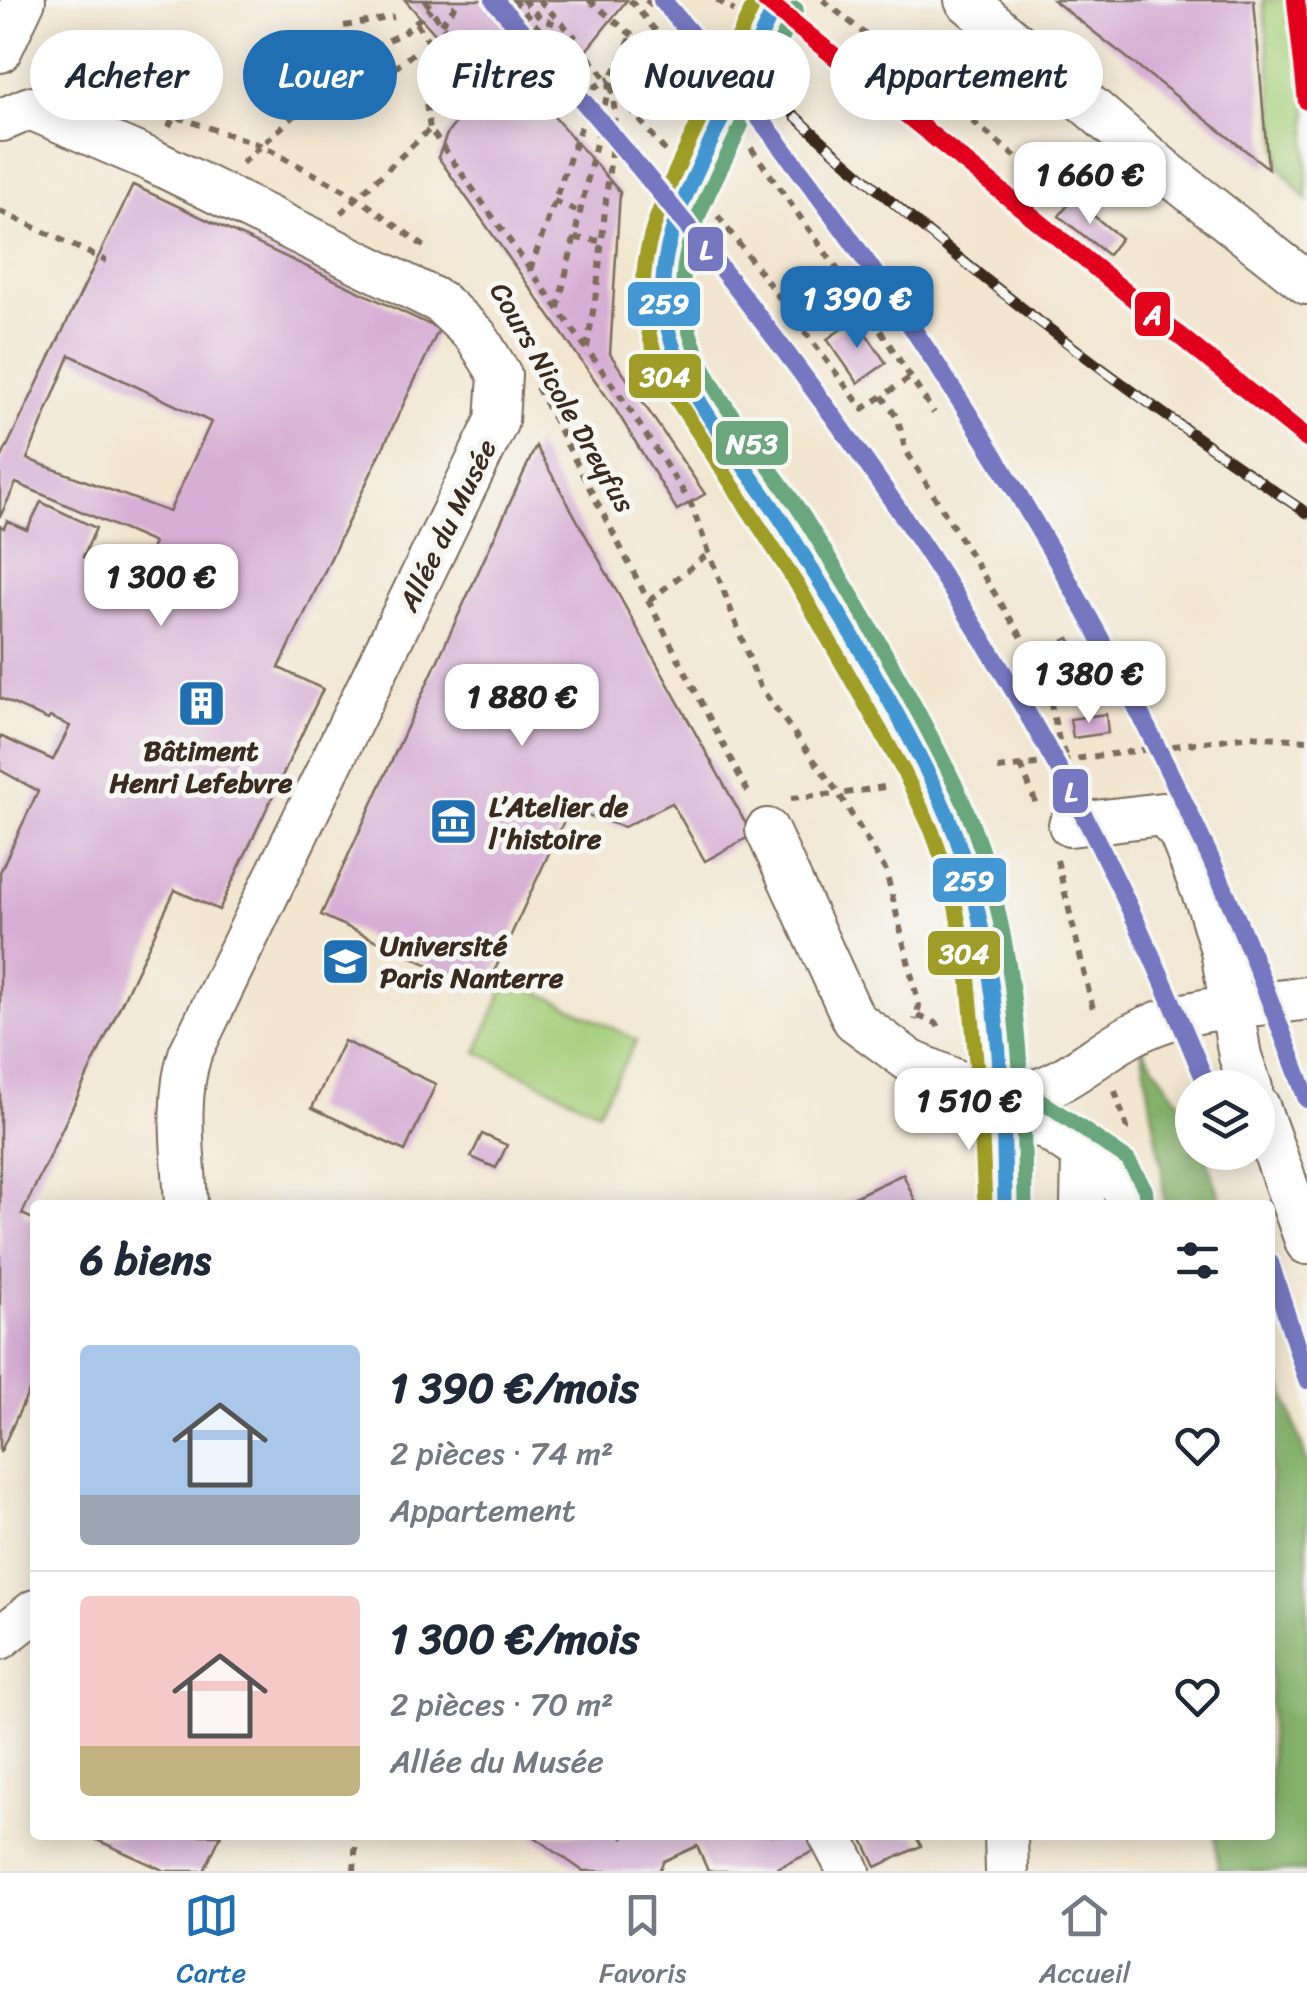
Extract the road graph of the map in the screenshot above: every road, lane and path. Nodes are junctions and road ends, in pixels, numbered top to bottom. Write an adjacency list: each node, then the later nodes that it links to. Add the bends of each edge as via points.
1 (24, 0): 27 (street)
2 (425, 0): 12 (path)
3 (460, 0): 16 (path)
4 (524, 0): 18 (path, via 541,19)
5 (539, 0): 29 (path)
6 (589, 0): 22 (path)
7 (630, 0): 23 (path)
8 (646, 0): 24 (path)
9 (778, 0): 25 (street, bridge)
10 (823, 0): 41 (path)
11 (966, 0): 51 (street, via 1165,172)
12 (431, 9): 15 (path); 16 (path)
13 (553, 16): 18 (path)
14 (394, 17): 17 (path)
15 (416, 23): 19 (path); 38 (path, via 364,54)
16 (442, 24): 20 (path)
17 (344, 26)
18 (562, 26): 21 (path)
19 (420, 30)
20 (445, 30)
21 (566, 30)
22 (625, 30)
23 (660, 30)
24 (670, 30)
25 (757, 30)
26 (417, 50): 28 (path)
27 (0, 51)
28 (397, 67)
29 (610, 77)
30 (610, 79): 43 (path, via 596,87)
31 (610, 82): 45 (path)
32 (1, 120): 39 (street, Allée du Musée, via 30,108)
33 (429, 120): 36 (path)
34 (614, 120): 47 (path)
35 (706, 120): 73 (street, bridge, via 664,254 661,284 671,341 841,617 936,790 982,920 995,1030)
36 (430, 128): 42 (path); 50 (path)
37 (740, 135): 56 (path)
38 (260, 145): 39 (path, via 174,116); 40 (path); 42 (path)
39 (152, 161): 40 (street, Allée du Musée)
40 (214, 192): 77 (street, Allée du Musée, via 440,302 476,336 500,375 497,421 190,1054 182,1095)
41 (1064, 196)
42 (356, 198): 48 (path)
43 (554, 201): 45 (path); 50 (path)
44 (0, 211): 49 (path)
45 (579, 212): 46 (path)
46 (575, 238): 47 (path); 52 (path)
47 (601, 241): 53 (path)
48 (442, 259)
49 (106, 261)
50 (530, 270): 52 (path)
51 (1307, 283)
52 (558, 308): 53 (path)
53 (587, 349): 57 (path, via 690,502)
54 (528, 372): 58 (path, Cours Nicole Dreyfus)
55 (882, 396): 60 (path, via 898,419 905,449 1044,674)
56 (934, 412)
57 (710, 553): 58 (path); 64 (path, via 760,687)
58 (649, 601): 65 (path, Cours Nicole Dreyfus)
59 (1307, 740): 60 (path, via 1250,736)
60 (1067, 760): 61 (path)
61 (1021, 765): 62 (path); 66 (path)
62 (998, 769)
63 (884, 787): 64 (path)
64 (839, 794): 65 (path); 70 (path, via 886,871 919,1006)
65 (777, 814): 73 (street, via 854,1020 910,1061)
66 (1056, 832): 68 (street, via 1162,814 1180,833 1222,950); 69 (path)
67 (1307, 998): 68 (street)
68 (1231, 1008): 71 (street); 73 (street, via 1144,1028 1049,1089 1021,1096)
69 (1095, 1020)
70 (914, 1023)
71 (1245, 1070)
72 (1111, 1078): 74 (path, via 1128,1128)
73 (984, 1092): 76 (street); 78 (street, via 1006,1151)
74 (1120, 1134)
75 (1275, 1154): 81 (street)
76 (1083, 1156): 79 (street); 80 (street, via 1114,1174)
77 (186, 1200)
78 (1004, 1200)
79 (1082, 1200)
80 (1127, 1200)
81 (1307, 1243)
82 (30, 1615): 83 (street)
83 (0, 1638)
84 (356, 1840): 87 (path)
85 (833, 1840): 88 (street)
86 (1006, 1840): 89 (street)
87 (354, 1871)
88 (849, 1871)
89 (1007, 1871)

